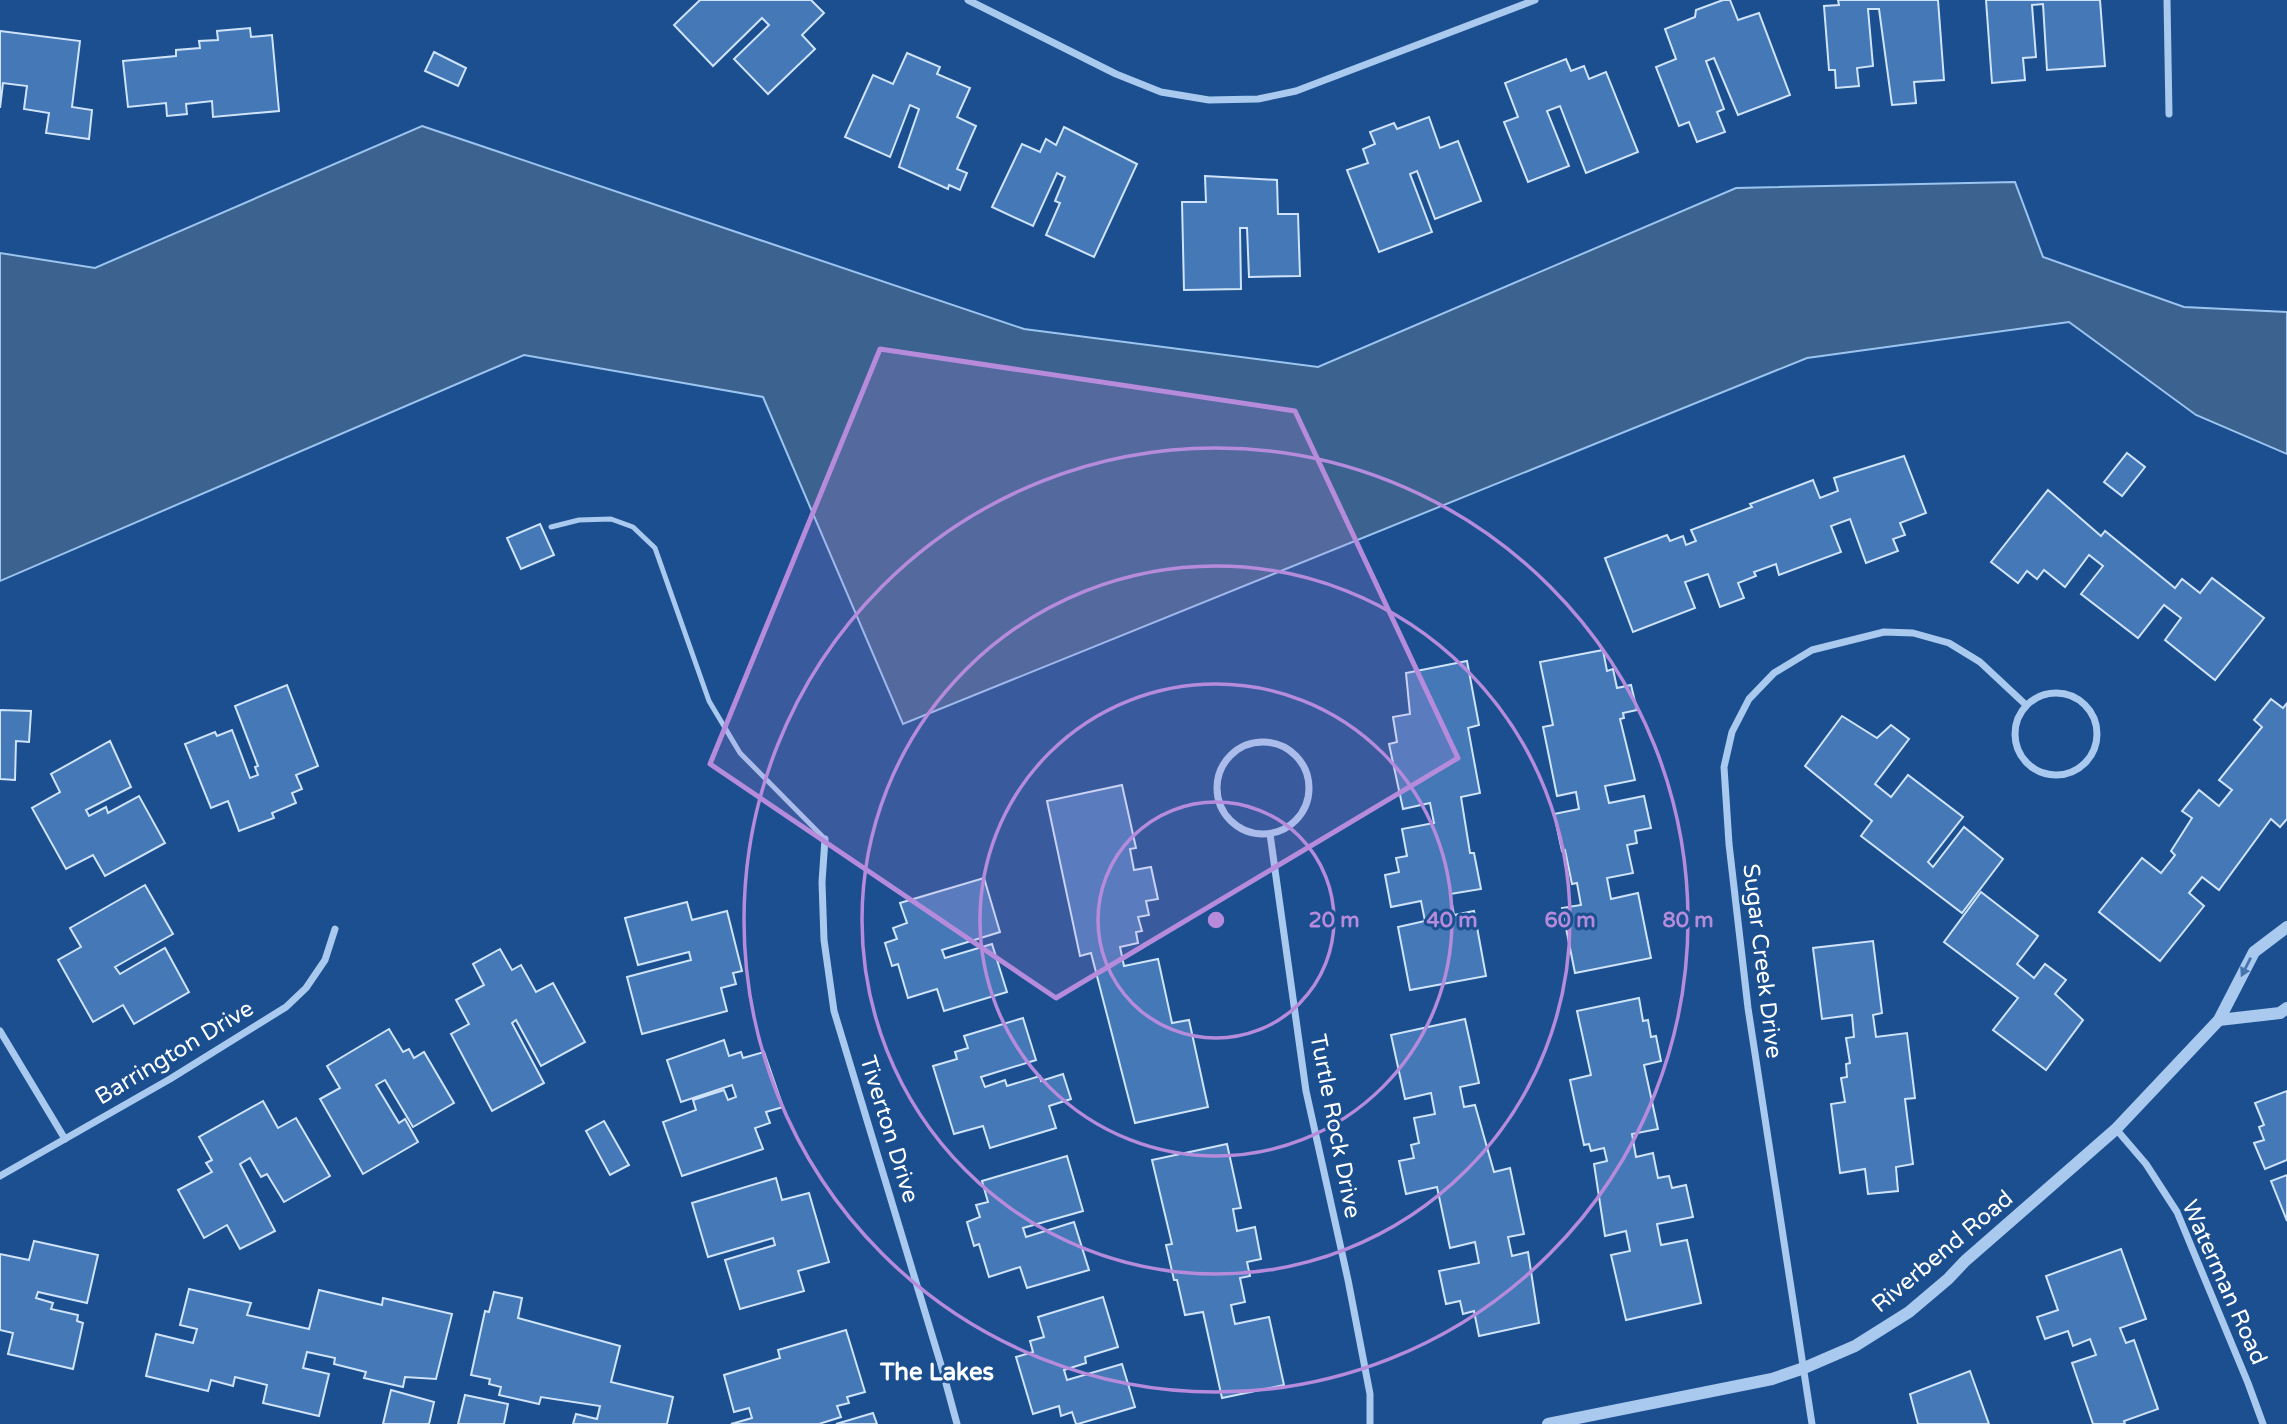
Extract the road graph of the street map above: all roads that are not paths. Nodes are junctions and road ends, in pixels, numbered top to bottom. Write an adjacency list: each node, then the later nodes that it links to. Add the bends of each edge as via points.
1 (968, 0): 2 (street, via 1116,75 1161,92 1209,100 1258,99 1296,91)
2 (1535, 0)
3 (2167, 0): 4 (street)
4 (2169, 114)
5 (551, 527): 8 (lane, via 611,519 633,527 656,548 709,701 740,752)
6 (2026, 705): 6 (street, via 2017,719 2015,735 2018,751 2027,763 2057,775 2085,762 2094,749 2097,732 2084,704 2055,692); 17 (street, Sugar Creek Drive, via 1980,662 1949,643 1913,633 1884,632 1812,650 1774,673 1749,699 1732,732 1724,767 1731,858 1748,1008)
7 (1270, 834): 7 (street, via 1298,818 1310,789 1300,758 1287,747 1256,741 1228,757 1216,787 1222,810 1238,828); 19 (street, Turtle Rock Drive, via 1306,1091 1351,1292 1370,1394)
8 (825, 839): 18 (street, Tiverton Drive, via 824,940 834,1011)
9 (2287, 927): 12 (street, Riverbend Road, one-way to 12, via 2254,952)
10 (335, 929): 15 (street, Barrington Drive, via 325,960 286,1007)
11 (2287, 1008): 12 (street, via 2280,1013)
12 (2220, 1020): 14 (street, Riverbend Road)
13 (0, 1031): 15 (street)
14 (2116, 1129): 17 (street, Riverbend Road, via 1909,1312 1855,1346); 22 (street, Waterman Road, via 2177,1212)
15 (65, 1139): 16 (street, Barrington Drive)
16 (0, 1177)
17 (1804, 1368): 20 (street, Riverbend Road, via 1772,1379); 21 (street, Sugar Creek Drive)
18 (957, 1424)
19 (1370, 1424)
20 (1548, 1424)
21 (1812, 1424)
22 (2263, 1424)

